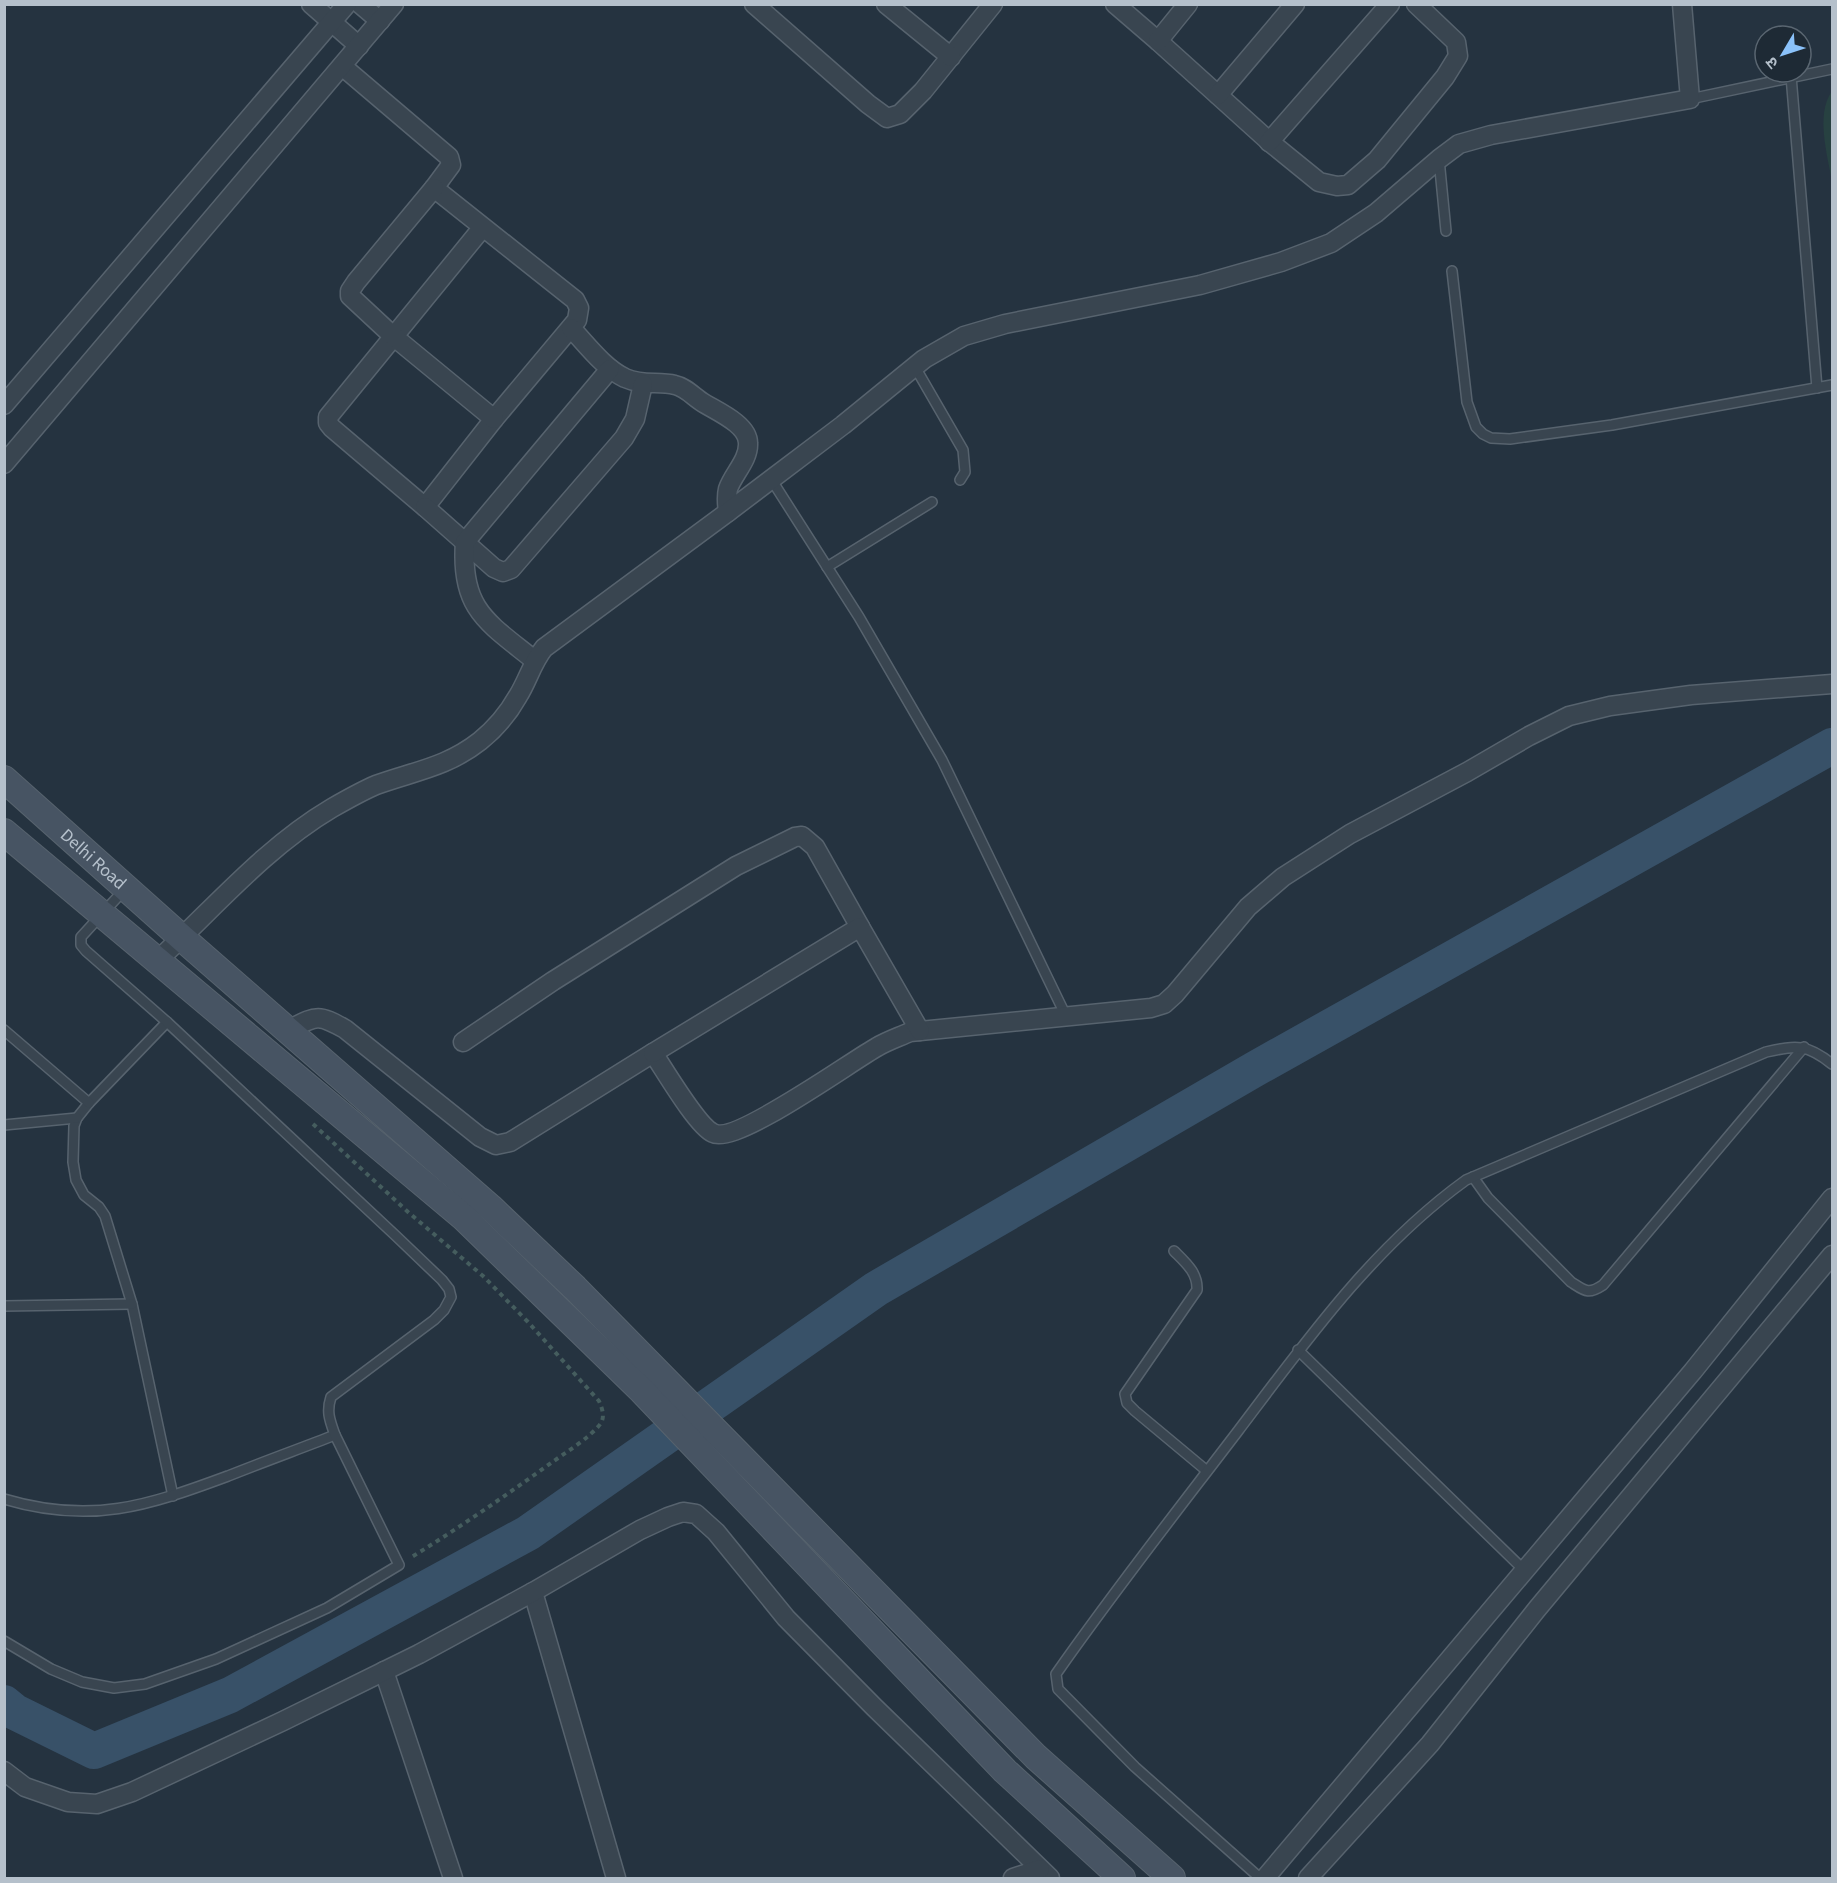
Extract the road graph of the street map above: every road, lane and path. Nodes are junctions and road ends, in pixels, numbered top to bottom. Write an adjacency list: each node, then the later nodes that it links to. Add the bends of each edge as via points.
1 (311, 4): 15 (street)
2 (346, 4): 15 (street)
3 (360, 4): 14 (street)
4 (394, 4): 14 (street)
5 (754, 4): 18 (street, via 887,118 900,114)
6 (886, 4): 18 (street)
7 (993, 4): 18 (street)
8 (1115, 4): 16 (street)
9 (1188, 4): 16 (street)
10 (1295, 4): 24 (street)
11 (1390, 4): 26 (street)
12 (1416, 4): 26 (street, via 1456,42 1458,56 1445,77 1363,174 1348,185 1319,182)
13 (1682, 4): 25 (street)
14 (380, 21): 17 (street)
15 (331, 22): 17 (street); 39 (street)
16 (1158, 41): 24 (street)
17 (359, 46): 19 (street)
18 (951, 57)
19 (342, 66): 28 (street, via 449,157 451,165); 41 (street)
20 (1833, 69): 21 (lane)
21 (1813, 72)
22 (1756, 84): 25 (lane)
23 (1792, 84): 38 (lane)
24 (1218, 95): 26 (street)
25 (1690, 99): 27 (street, via 1491,135 1459,144)
26 (1269, 142)
27 (1439, 159): 30 (lane); 34 (street, via 1376,213 1331,243 1200,285 1005,324 964,336)
28 (434, 188): 29 (street); 33 (street, via 350,291 352,300)
29 (483, 227): 32 (street, via 574,300 579,308); 33 (street)
30 (1446, 231)
31 (1452, 271): 38 (lane, via 1467,402 1476,427 1491,438 1510,439 1612,425)
32 (571, 328): 35 (street); 40 (street)
33 (393, 336): 40 (street); 45 (street, via 328,417 328,423)
34 (915, 367): 42 (street); 43 (lane, via 963,450 965,472)
35 (610, 369): 36 (street); 47 (street)
36 (643, 384): 46 (street, via 675,385 686,390 743,430 749,441 747,452 728,489); 47 (street, via 635,419 624,438 511,569 503,572 494,568)
37 (1833, 386): 38 (lane)
38 (1817, 388)
39 (4, 405)
40 (494, 419): 45 (street)
41 (4, 464)
42 (771, 479): 46 (street); 48 (lane)
43 (960, 480)
44 (932, 502): 48 (lane)
45 (425, 507): 47 (street)
46 (728, 512): 49 (street, via 544,648)
47 (465, 542): 49 (street, via 463,566 476,609)
48 (827, 567): 58 (lane, via 942,760)
49 (534, 660): 56 (street, via 519,695 481,740 446,763 375,786 332,808 254,868)
50 (1833, 684): 58 (street, via 1690,695 1569,716 1350,834 1283,877 1248,907 1164,1004)
51 (4, 779): 53 (main road, Delhi Road)
52 (4, 832): 54 (main road, Delhi Road)
53 (126, 888): 54 (lane); 56 (main road, Delhi Road)
54 (102, 914): 57 (main road, Delhi Road); 59 (lane, via 84,932 81,945)
55 (860, 927): 62 (street); 63 (street, via 814,847 802,837 795,837 736,866); 65 (street)
56 (182, 938): 57 (street); 61 (main road, Delhi Road)
57 (158, 960): 77 (main road, Delhi Road, via 464,1217)
58 (1066, 1016): 62 (street)
59 (167, 1022): 67 (lane); 78 (lane, via 449,1289 448,1304 434,1320 331,1397 328,1415)
60 (4, 1030): 67 (lane)
61 (288, 1030): 65 (street, via 315,1017 328,1019 480,1137 496,1145 510,1142); 77 (main road, Delhi Road, via 490,1207 575,1288)
62 (920, 1031): 65 (street, via 878,1046 804,1093 724,1136 712,1133 698,1119)
63 (463, 1042)
64 (1804, 1047): 66 (lane); 70 (lane, via 1766,1052); 70 (lane, via 1594,1291 1585,1291 1571,1282 1488,1198)
65 (653, 1053)
66 (1833, 1064)
67 (89, 1103): 68 (lane)
68 (77, 1118): 69 (lane); 74 (lane, via 73,1137 76,1180 84,1195 105,1216)
69 (4, 1125)
70 (1473, 1177): 76 (lane, via 1440,1198 1378,1258)
71 (1833, 1198): 82 (street)
72 (1174, 1251): 79 (lane, via 1194,1272 1197,1290 1125,1399)
73 (1833, 1255): 95 (street, via 1430,1744)
74 (132, 1304): 75 (lane); 80 (lane)
75 (4, 1306)
76 (1298, 1350): 79 (lane); 82 (lane)
77 (650, 1383): 91 (main road, via 729,1484 1005,1771); 92 (main road, via 750,1466 1036,1757)
78 (335, 1435): 80 (lane); 84 (lane, via 399,1565 327,1608 216,1659 145,1684 114,1688 82,1682)
79 (1207, 1471): 93 (lane, via 1099,1613 1056,1674 1056,1681 1063,1695 1135,1767)
80 (173, 1496): 81 (lane, via 106,1511 34,1508)
81 (4, 1499)
82 (1525, 1571): 94 (street)
83 (534, 1592): 85 (street); 87 (street, via 649,1525 683,1512 696,1514 716,1532 786,1618); 89 (street)
84 (4, 1641)
85 (384, 1671): 86 (street, via 132,1792 96,1804 68,1802 25,1786); 88 (street)
86 (4, 1771)
87 (1045, 1874): 90 (street)
88 (453, 1878)
89 (616, 1878)
90 (1013, 1878)
91 (1122, 1878)
92 (1173, 1878)
93 (1260, 1878)
94 (1265, 1878)
95 (1308, 1878)

